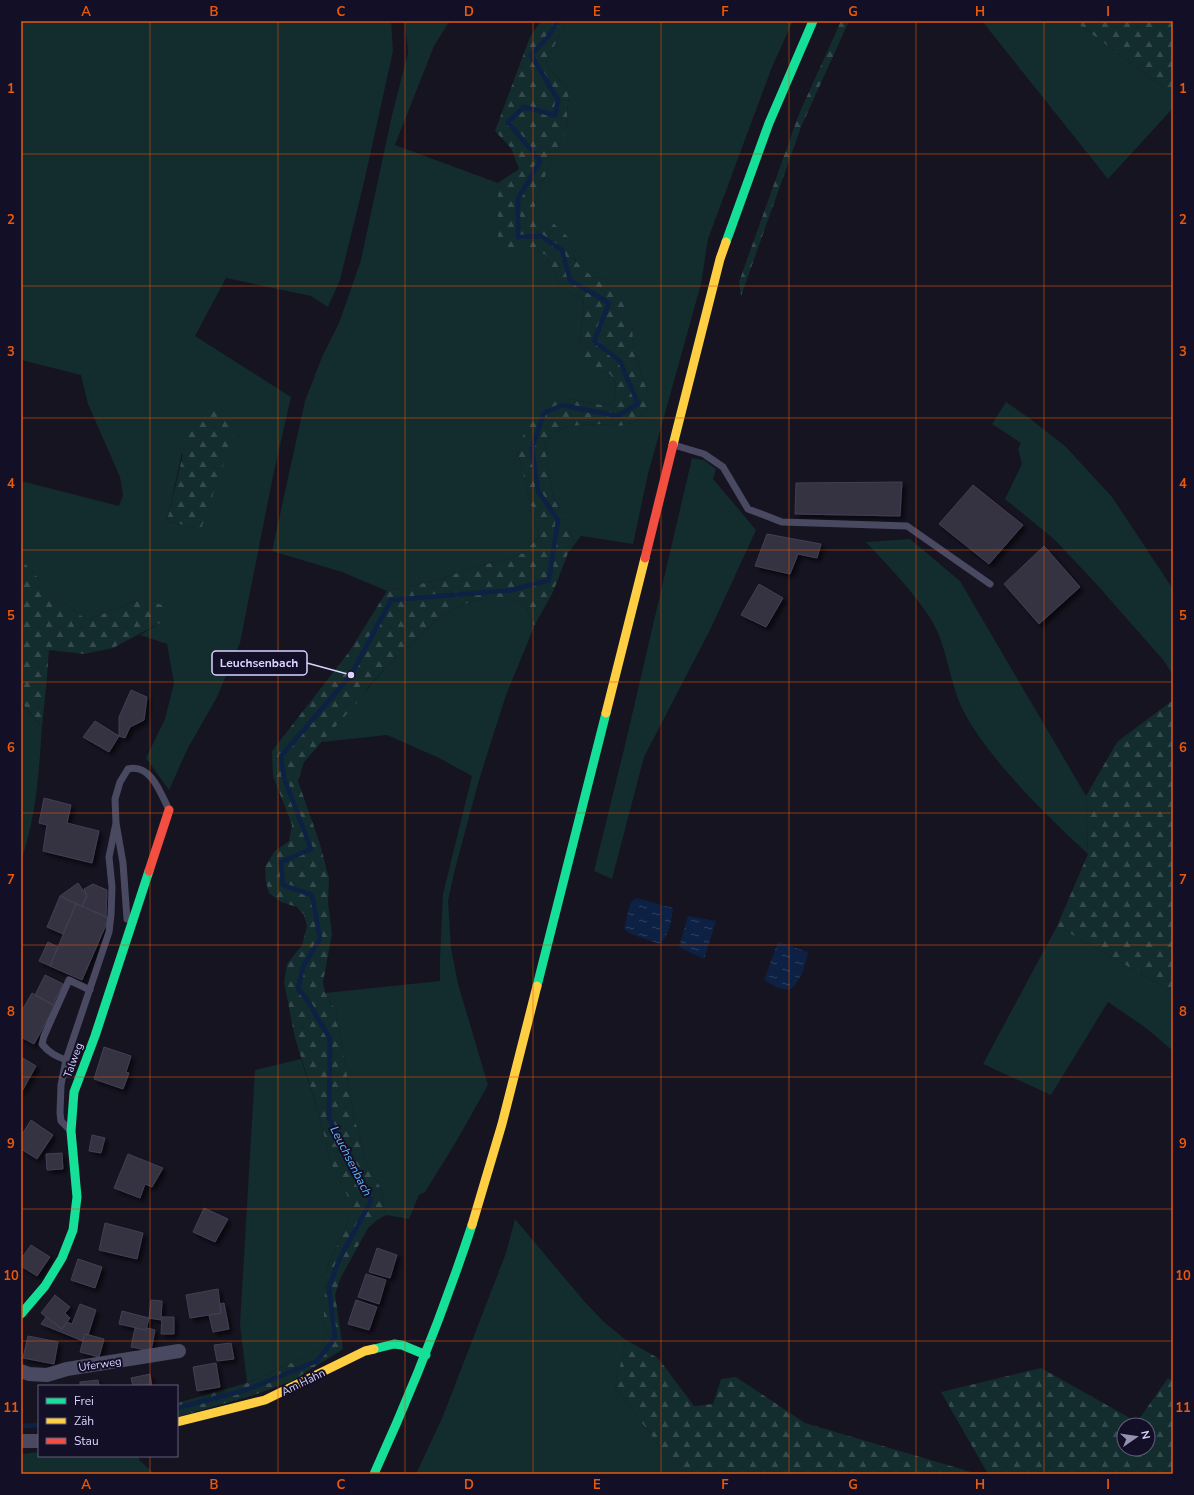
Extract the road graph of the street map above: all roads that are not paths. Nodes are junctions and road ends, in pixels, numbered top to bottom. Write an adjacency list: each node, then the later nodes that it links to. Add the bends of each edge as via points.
1 (813, 21): 2 (main road, via 769,123 720,259)
2 (674, 445): 3 (lane, via 704,454 723,467 748,509 782,522 906,526); 12 (main road, via 502,1124 469,1237)
3 (990, 584)
4 (169, 810): 5 (lane, via 152,778 141,770 128,769 120,782 115,799); 6 (main road, Talweg)
5 (116, 823): 6 (lane, via 123,863); 7 (lane, via 109,857 112,887 109,932)
6 (129, 933): 9 (main road, Talweg, via 74,1092)
7 (90, 990): 8 (lane); 8 (lane, via 69,980 44,1036 42,1044 46,1049)
8 (66, 1060): 9 (lane, via 61,1085 60,1113 61,1121)
9 (71, 1131): 10 (main road, Talweg, via 77,1197 73,1230 62,1258 45,1286)
10 (21, 1314)
11 (179, 1351): 13 (street, Uferweg, via 67,1369 47,1375)
12 (426, 1355): 14 (main road, Am Hahn, via 394,1344 365,1351 265,1400); 17 (main road)
13 (21, 1371)
14 (178, 1422)
15 (21, 1441): 16 (street)
16 (38, 1441)
17 (374, 1474)

